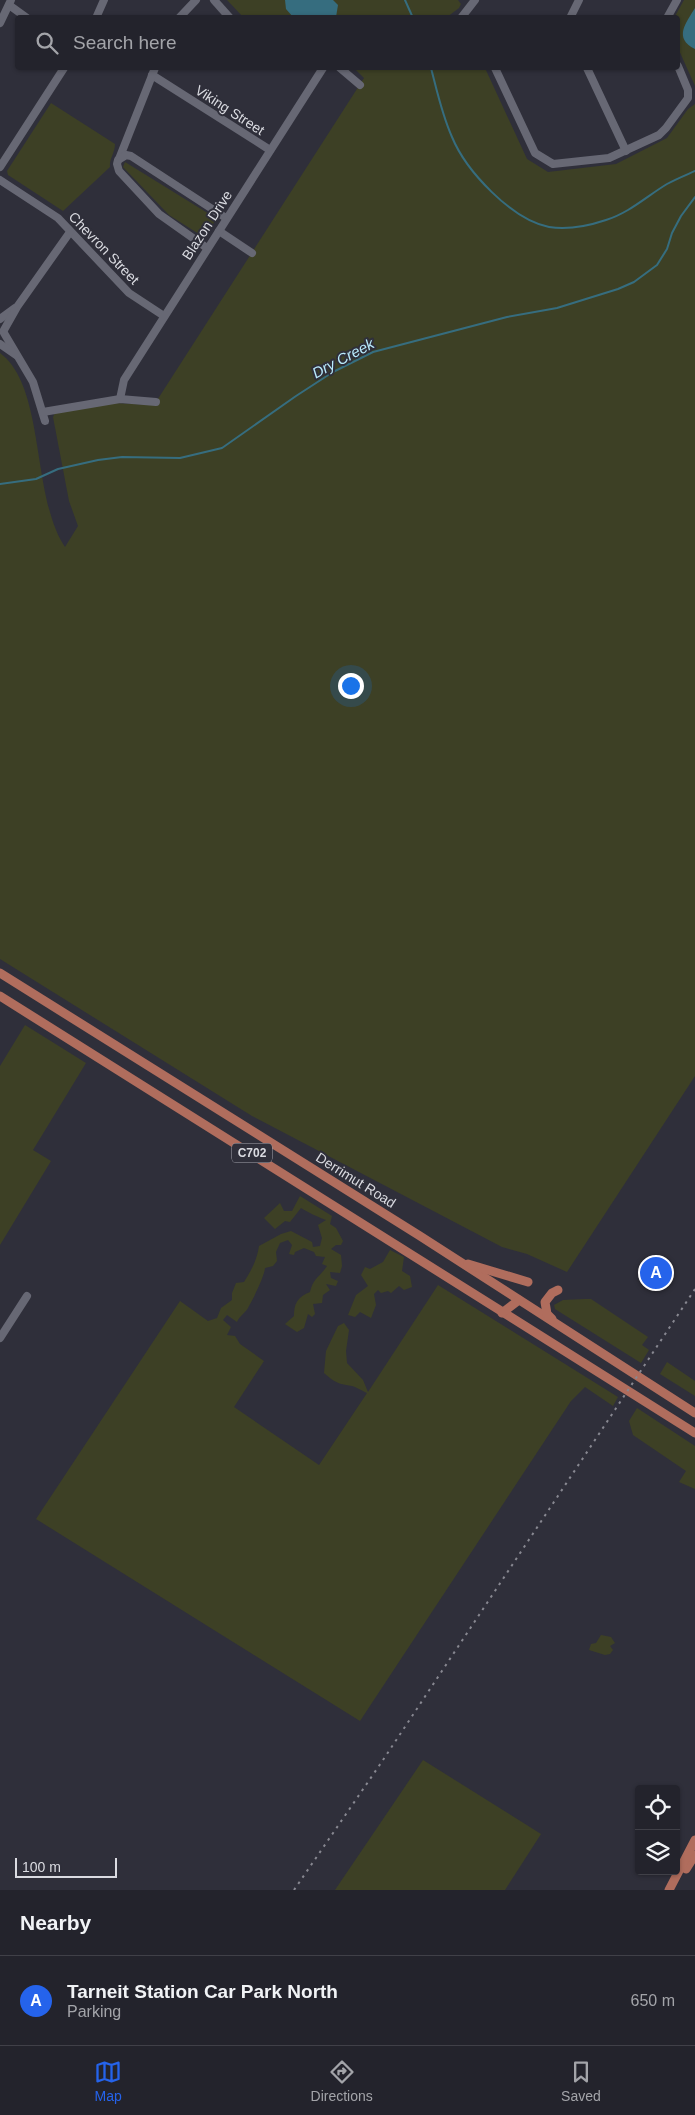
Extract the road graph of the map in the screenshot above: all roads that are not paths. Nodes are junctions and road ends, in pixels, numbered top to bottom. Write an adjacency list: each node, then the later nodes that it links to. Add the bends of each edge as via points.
1 (104, 0): 9 (street)
2 (196, 0): 10 (street)
3 (214, 0): 11 (street)
4 (475, 0): 12 (street)
5 (579, 0): 13 (street)
6 (677, 0): 14 (street)
7 (10, 3): 8 (street); 15 (street)
8 (24, 15)
9 (97, 15)
10 (182, 15)
11 (227, 15)
12 (465, 15)
13 (572, 15)
14 (669, 15)
15 (0, 23)
16 (63, 70): 28 (street)
17 (322, 70): 25 (street, Blazon Drive)
18 (342, 70): 23 (street)
19 (496, 70): 26 (street, via 538,156 553,164 608,158)
20 (588, 70): 26 (street)
21 (680, 70): 26 (street, via 689,94 686,102 658,135)
22 (154, 71): 24 (street); 25 (street, Viking Street)
23 (360, 85)
24 (125, 140): 27 (street); 27 (street)
25 (270, 150): 30 (street, Blazon Drive)
26 (626, 151)
27 (123, 157): 30 (street); 33 (street, via 117,164 119,171 158,214)
28 (0, 167)
29 (0, 180): 32 (street, Chevron Street, via 58,218)
30 (226, 218): 31 (street, Blazon Drive)
31 (218, 231): 33 (street, Blazon Drive); 34 (street)
32 (70, 232): 35 (street); 36 (street, Chevron Street, via 129,293)
33 (207, 248): 36 (street, Blazon Drive)
34 (252, 253)
35 (17, 307): 37 (street); 38 (street)
36 (164, 316): 41 (street, Blazon Drive, via 124,380)
37 (0, 319)
38 (3, 330): 39 (street); 40 (street)
39 (0, 343): 40 (street)
40 (17, 356): 43 (street, via 33,382)
41 (120, 399): 42 (street); 43 (street)
42 (156, 402)
43 (43, 412): 44 (street)
44 (45, 421)
45 (0, 973): 47 (main road, Derrimut Road / C702)
46 (0, 996): 53 (main road, C702)
47 (460, 1262): 48 (main road); 50 (main road, Derrimut Road / C702)
48 (528, 1282)
49 (558, 1290): 54 (main road, via 552,1293 544,1306)
50 (510, 1294): 52 (main road, Derrimut Road / C702); 53 (main road)
51 (27, 1296): 55 (street)
52 (518, 1300): 53 (main road); 54 (main road, Derrimut Road / C702)
53 (502, 1313): 57 (main road, C702)
54 (556, 1323): 56 (main road, Derrimut Road / C702)
55 (2, 1332)
56 (695, 1413)
57 (695, 1433)
58 (695, 1840): 60 (main road)
59 (694, 1859): 60 (main road)
60 (670, 1890)

